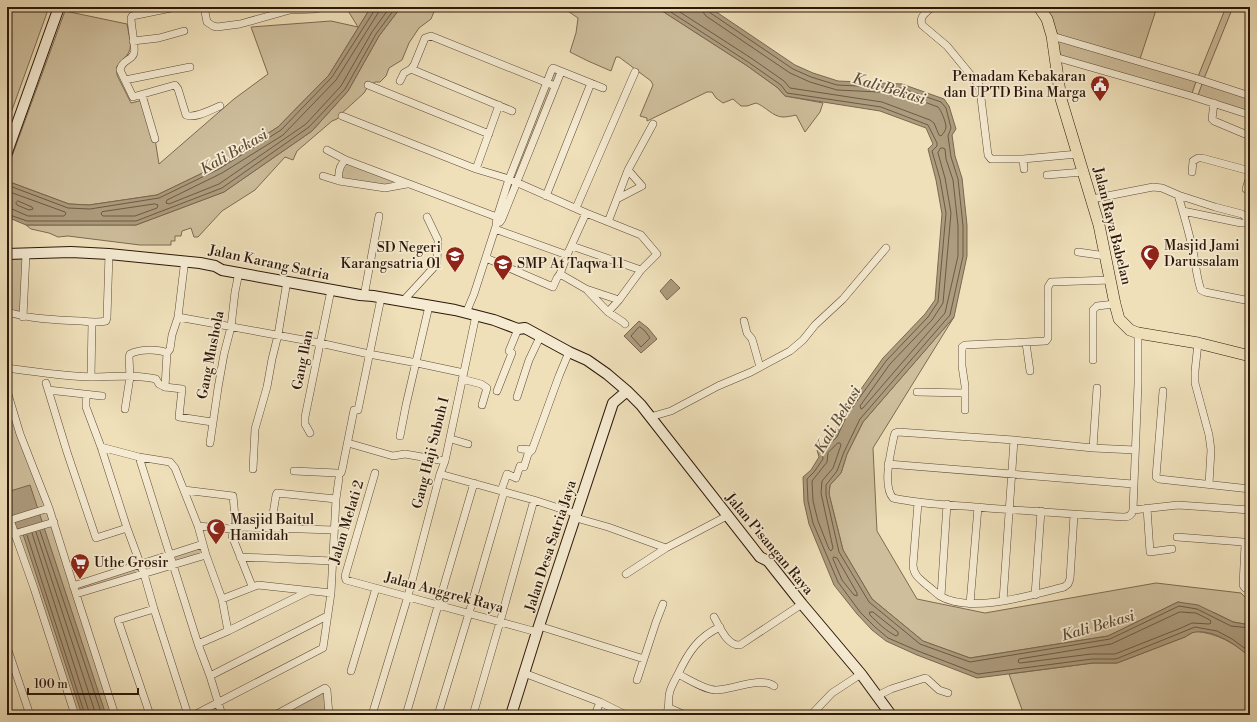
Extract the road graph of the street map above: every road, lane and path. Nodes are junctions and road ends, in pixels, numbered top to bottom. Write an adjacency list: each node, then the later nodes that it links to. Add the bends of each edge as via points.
1 (59, 7): 34 (street)
2 (176, 7): 9 (street, via 132,16)
3 (205, 7): 4 (street, via 207,22 217,27 240,24 290,10)
4 (320, 7)
5 (932, 7): 37 (street, via 922,17 922,25 948,46 979,85 988,155 995,160)
6 (1039, 7): 8 (main road, Jalan Raya Babelan)
7 (184, 31): 9 (street)
8 (1052, 36): 10 (main road, Jalan Raya Babelan); 23 (street)
9 (133, 41): 15 (street, via 133,56 120,67)
10 (1055, 57): 24 (street); 36 (main road, Jalan Raya Babelan, via 1061,99)
11 (190, 67): 15 (street)
12 (411, 69): 16 (street, via 404,73); 17 (street, via 425,38 431,36); 25 (street)
13 (561, 72): 17 (street, via 553,68); 18 (street); 20 (street)
14 (635, 72): 57 (street)
15 (125, 80): 22 (street, via 133,97)
16 (400, 80)
17 (546, 82): 20 (street); 49 (street)
18 (591, 83): 21 (street); 53 (street)
19 (368, 85): 31 (street)
20 (554, 86): 49 (street)
21 (603, 88)
22 (142, 95): 26 (street, via 175,85 188,117); 33 (street)
23 (1250, 96)
24 (1214, 103): 28 (street); 32 (street, via 1214,121)
25 (500, 105): 27 (street); 31 (street)
26 (220, 106)
27 (512, 111)
28 (1250, 115)
29 (342, 116): 39 (street)
30 (653, 124): 41 (street)
31 (489, 134): 39 (street)
32 (1245, 134)
33 (155, 139)
34 (8, 150)
35 (327, 150): 38 (street)
36 (1078, 154): 37 (street); 43 (main road, Jalan Raya Babelan)
37 (1023, 159): 40 (street)
38 (346, 160): 48 (street, via 340,167); 50 (street)
39 (476, 169): 49 (street)
40 (1024, 169)
41 (628, 170): 55 (street); 55 (street, via 642,186)
42 (1250, 171): 44 (street, via 1198,158 1193,161)
43 (1083, 172): 45 (street); 54 (main road, Jalan Raya Babelan)
44 (1192, 172)
45 (1047, 175)
46 (323, 176): 48 (street)
47 (1250, 176): 51 (street)
48 (339, 181): 50 (street, via 385,188)
49 (513, 181): 53 (street); 62 (street, Gang Haji Subuh I)
50 (408, 184): 62 (street)
51 (1246, 189)
52 (1178, 195): 54 (street, via 1153,187); 56 (street); 58 (street)
53 (546, 196): 57 (street)
54 (1092, 198): 74 (main road, Jalan Raya Babelan)
55 (617, 199): 64 (street)
56 (1215, 207): 63 (street); 65 (street, via 1242,214)
57 (576, 208): 59 (street)
58 (1183, 211): 63 (street); 88 (street, via 1201,290)
59 (586, 213): 64 (street); 67 (street)
60 (379, 216): 84 (street)
61 (427, 217): 87 (street, via 438,240 436,265)
62 (499, 218): 66 (street, Gang Haji Subuh I)
63 (1213, 218): 65 (street)
64 (608, 222): 77 (street, via 641,235 656,254)
65 (1250, 222)
66 (495, 228): 73 (street); 75 (street, Gang Haji Subuh I)
67 (572, 246): 73 (street); 77 (street)
68 (886, 248): 113 (street, via 843,299 803,340)
69 (1078, 252): 74 (street)
70 (7, 254): 71 (street, Jalan Karang Satria)
71 (26, 254): 72 (street, Jalan Karang Satria); 94 (street)
72 (109, 254): 76 (street, Jalan Karang Satria); 96 (street, via 107,318 106,321)
73 (567, 254): 79 (street)
74 (1106, 256): 80 (main road, Jalan Raya Babelan)
75 (486, 258): 79 (street, via 553,286); 93 (street, Gang Haji Subuh I, via 474,294)
76 (186, 261): 78 (street, Jalan Karang Satria); 95 (street)
77 (641, 270): 86 (street)
78 (240, 272): 81 (street, Jalan Karang Satria); 99 (street, Gang Mushola)
79 (560, 274): 82 (street)
80 (1111, 280): 89 (main road, Jalan Raya Babelan); 104 (street, via 1051,282 1048,287 1048,338 1046,341)
81 (286, 281): 83 (street, Jalan Karang Satria); 102 (street, Gang Ilan)
82 (586, 289): 86 (street); 92 (street)
83 (330, 290): 84 (street, Jalan Karang Satria); 105 (street, Gang Ilan)
84 (364, 296): 85 (street, Jalan Karang Satria)
85 (381, 298): 87 (street, Jalan Karang Satria); 109 (street)
86 (619, 300): 92 (street)
87 (403, 301): 90 (street, Jalan Karang Satria)
88 (1250, 301)
89 (1115, 304): 101 (main road, Jalan Raya Babelan, via 1120,319 1130,330); 111 (street, via 1097,306 1093,310)
90 (430, 306): 93 (street, Jalan Karang Satria); 112 (street)
91 (7, 312): 94 (street)
92 (608, 312): 98 (street)
93 (471, 314): 100 (street, Jalan Karang Satria); 116 (street, Gang Haji Subuh I)
94 (23, 317): 96 (street)
95 (178, 317): 99 (street); 108 (street)
96 (92, 322): 117 (street)
97 (744, 322): 113 (street)
98 (625, 324)
99 (231, 327): 102 (street); 134 (street, Gang Mushola)
100 (518, 329): 103 (street, Jalan Karang Satria, via 525,328); 122 (street, via 509,351 512,353)
101 (1138, 333): 106 (main road, Jalan Raya Babelan); 146 (street)
102 (278, 335): 105 (street); 150 (street, Gang Ilan, via 255,429)
103 (540, 337): 107 (street, Jalan Karang Satria); 128 (street, via 529,360)
104 (1026, 342): 115 (street); 126 (street, via 962,347)
105 (320, 343): 109 (street); 135 (street, Gang Ilan, via 305,416 305,424)
106 (1198, 343): 110 (main road, Jalan Raya Babelan); 158 (street, via 1195,383 1209,435)
107 (569, 352): 123 (street, Jalan Karang Satria, via 587,360); 145 (street)
108 (167, 353): 118 (street, via 160,350 130,354); 119 (street)
109 (369, 354): 112 (street); 140 (street, via 358,410 354,410)
110 (1250, 356)
111 (1093, 360)
112 (416, 363): 116 (street); 136 (street)
113 (760, 367): 133 (street, via 671,411)
114 (7, 368): 117 (street, via 43,374)
115 (1030, 371)
116 (463, 376): 129 (street, via 487,388); 137 (street, Gang Haji Subuh I)
117 (91, 377): 118 (street)
118 (130, 377): 119 (street, via 156,379 158,384); 131 (street)
119 (165, 386): 134 (street, via 182,389 180,417)
120 (1097, 388): 143 (street)
121 (7, 391): 167 (street, via 20,434)
122 (497, 391)
123 (627, 391): 133 (street, Jalan Pisangan Raya); 174 (street, Jalan Desa Satria Jaya, via 613,403)
124 (1164, 391): 158 (street, via 1156,477)
125 (917, 392): 126 (street)
126 (965, 393): 132 (street)
127 (86, 395): 130 (street); 130 (street, via 99,396); 186 (street, via 47,386)
128 (517, 397)
129 (482, 405)
130 (86, 407): 142 (street)
131 (125, 409)
132 (965, 410)
133 (650, 417): 175 (street, Jalan Pisangan Raya)
134 (212, 422): 139 (street, Gang Mushola)
135 (310, 433)
136 (400, 436)
137 (450, 439): 141 (street); 148 (street, Gang Haji Subuh I)
138 (1014, 440): 143 (street); 149 (street, via 896,432); 154 (street)
139 (210, 443)
140 (348, 443): 148 (street, via 393,456 405,454); 151 (street, via 341,472)
141 (468, 444)
142 (101, 447): 147 (street); 181 (street)
143 (1093, 448): 146 (street)
144 (521, 450): 145 (street)
145 (532, 450): 161 (street, via 524,467 520,466 516,478 507,474)
146 (1135, 450): 157 (street)
147 (139, 457): 160 (street, via 170,462); 191 (street)
148 (445, 461): 153 (street, Gang Haji Subuh I)
149 (888, 464): 154 (street); 164 (street, via 889,486 893,498)
150 (253, 469)
151 (294, 471)
152 (375, 473): 201 (street, Jalan Melati 2)
153 (440, 474): 156 (street); 211 (street, Gang Haji Subuh I)
154 (1012, 475): 157 (street); 169 (street)
155 (339, 478): 162 (street)
156 (474, 483): 161 (street); 218 (street)
157 (1133, 484): 170 (street)
158 (1209, 484): 159 (street)
159 (1250, 489)
160 (184, 490): 178 (street); 179 (street, via 233,496)
161 (502, 491): 163 (street); 220 (street)
162 (336, 499): 180 (street, via 277,493); 182 (street)
163 (534, 500): 174 (street); 223 (street)
164 (918, 503): 165 (street); 212 (street, via 913,568 919,578)
165 (947, 504): 166 (street); 212 (street)
166 (978, 507): 169 (street); 217 (street)
167 (49, 508): 176 (street); 177 (street)
168 (1147, 508): 170 (street); 171 (street, via 1178,505); 190 (street, via 1150,552)
169 (1009, 509): 172 (street); 214 (street)
170 (1133, 510): 173 (street, via 1131,515 1124,518)
171 (1250, 510)
172 (1041, 511): 173 (street); 210 (street)
173 (1074, 515): 210 (street, via 1069,582 1064,587)
174 (576, 516): 189 (street); 225 (street, Jalan Desa Satria Jaya)
175 (727, 516): 189 (street); 216 (street, Jalan Pisangan Raya, via 760,557 768,561)
176 (8, 520): 183 (street)
177 (54, 522): 183 (street); 202 (street)
178 (198, 526): 179 (street, via 231,529); 188 (street)
179 (236, 527): 180 (street); 193 (street, via 232,536)
180 (271, 527): 182 (street)
181 (127, 528): 186 (street); 196 (street)
182 (334, 530): 195 (street)
183 (15, 533): 184 (street); 243 (street)
184 (7, 536)
185 (1177, 537): 194 (street, via 1241,541 1245,545)
186 (96, 538): 187 (street)
187 (89, 542)
188 (203, 544): 191 (street); 192 (street)
189 (666, 548): 199 (street)
190 (1172, 550)
191 (170, 555): 196 (street); 197 (street)
192 (206, 555): 197 (street); 213 (street)
193 (240, 557): 195 (street); 204 (street)
194 (1247, 557): 206 (street, via 1242,585)
195 (332, 561): 208 (street)
196 (140, 564): 198 (street); 200 (street)
197 (173, 565): 198 (street); 227 (street)
198 (144, 574): 203 (street); 219 (street)
199 (626, 574)
200 (100, 577): 202 (street); 203 (street)
201 (345, 579): 205 (street, Jalan Anggrek Raya)
202 (73, 586): 209 (street)
203 (101, 586): 209 (street)
204 (252, 586): 207 (street); 213 (street)
205 (376, 588): 211 (street, Jalan Anggrek Raya); 230 (street)
206 (1250, 589)
207 (308, 591): 208 (street); 226 (street)
208 (331, 593): 221 (street)
209 (76, 594): 244 (street)
210 (1035, 595): 214 (street)
211 (408, 596): 218 (street, Jalan Anggrek Raya); 251 (street, Gang Haji Subuh I)
212 (941, 596): 217 (street)
213 (222, 599): 226 (street)
214 (1003, 601): 217 (street)
215 (663, 604): 229 (street)
216 (802, 604): 224 (street, via 740,645 732,644); 233 (street, Jalan Pisangan Raya)
217 (970, 604)
218 (438, 605): 220 (street, Jalan Anggrek Raya); 252 (street)
219 (154, 609): 245 (street, via 118,620); 246 (street)
220 (470, 613): 223 (street, Jalan Anggrek Raya); 253 (street)
221 (327, 616): 234 (street); 240 (street, via 323,648)
222 (714, 617): 224 (street)
223 (500, 622): 225 (street, Jalan Anggrek Raya); 254 (street)
224 (720, 627): 232 (street, via 698,641)
225 (538, 629): 229 (street, Jalan Anggrek Raya); 231 (street, Jalan Desa Satria Jaya)
226 (228, 631): 227 (street)
227 (198, 644): 234 (street)
228 (7, 647): 242 (street)
229 (644, 659): 235 (street)
230 (351, 671)
231 (524, 673): 239 (street); 255 (street, Jalan Desa Satria Jaya)
232 (678, 674): 236 (street, via 711,690 764,682); 241 (street, via 669,692)
233 (860, 674): 238 (street, Jalan Pisangan Raya); 259 (street, via 832,693)
234 (210, 676): 240 (street)
235 (637, 680)
236 (774, 686)
237 (948, 693): 238 (street, via 939,690 925,678)
238 (877, 696): 260 (street, Jalan Pisangan Raya)
239 (600, 702): 256 (street); 257 (street)
240 (218, 703): 247 (street); 248 (street)
241 (668, 712): 258 (street)
242 (30, 715)
243 (75, 715)
244 (115, 715)
245 (150, 715)
246 (188, 715)
247 (194, 715)
248 (222, 715)
249 (275, 715): 250 (street, via 325,688)
250 (329, 715)
251 (372, 715)
252 (406, 715)
253 (438, 715)
254 (473, 715)
255 (511, 715)
256 (595, 715)
257 (626, 715)
258 (685, 715)
259 (811, 715)
260 (890, 715)

